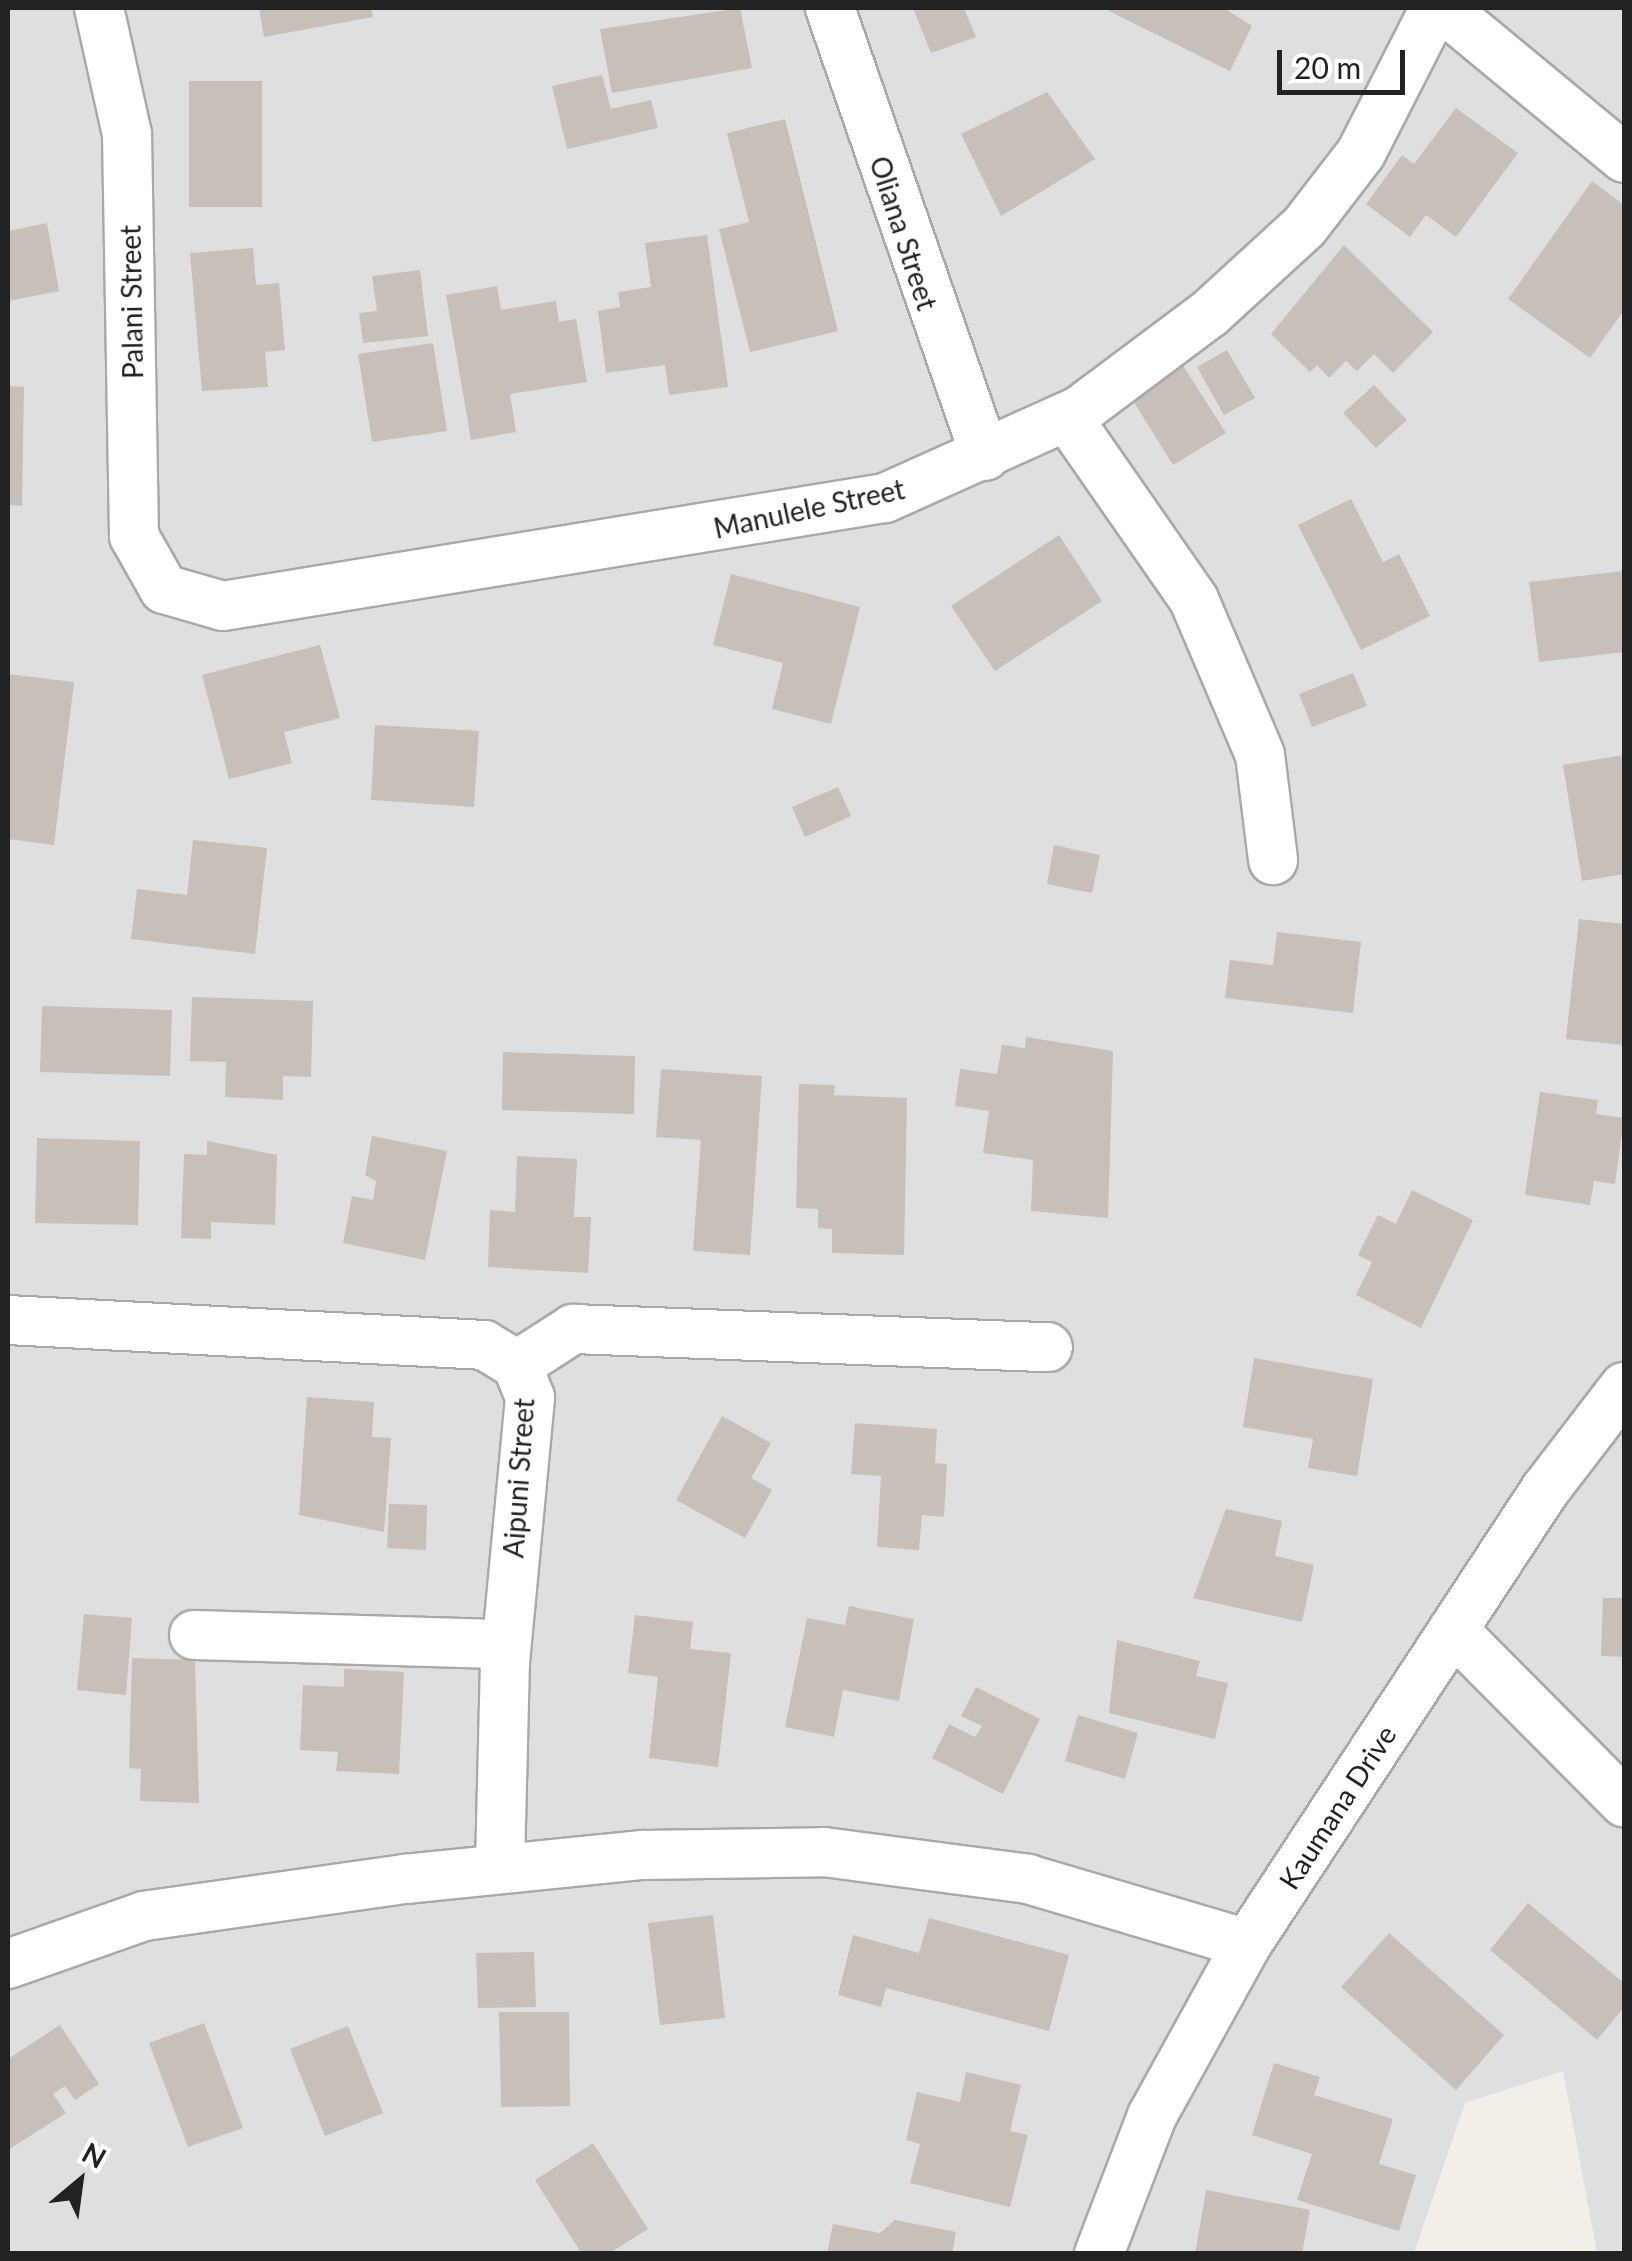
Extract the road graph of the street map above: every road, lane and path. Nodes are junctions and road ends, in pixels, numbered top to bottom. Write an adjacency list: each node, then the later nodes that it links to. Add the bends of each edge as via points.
1 (99, 8): 7 (street, Palani Street, via 127,134 134,536)
2 (830, 8): 6 (street, Oliana Street)
3 (1439, 8): 4 (street); 5 (street, Manulele Street, via 1360,153 1304,227 1210,313)
4 (1624, 158)
5 (1067, 416): 6 (street, Manulele Street); 8 (street, via 1194,600 1260,755)
6 (985, 456): 7 (street, Manulele Street, via 885,498 611,548 223,606)
7 (164, 589)
8 (1273, 860)
9 (8, 1320): 11 (street, Aipuni Street, via 484,1345)
10 (1048, 1346): 11 (street, via 573,1329)
11 (517, 1365): 15 (street, Aipuni Street, via 530,1398)
12 (1624, 1387): 13 (street, Kaumana Drive)
13 (1454, 1630): 16 (street); 18 (street, Kaumana Drive)
14 (194, 1635): 15 (street)
15 (506, 1644): 17 (street, Aipuni Street)
16 (1624, 1802)
17 (500, 1868): 18 (street, via 824,1852 933,1860 1144,1909); 19 (street, via 144,1916)
18 (1247, 1944): 20 (street, Kaumana Drive, via 1152,2116)
19 (8, 1964)
20 (1098, 2254)

